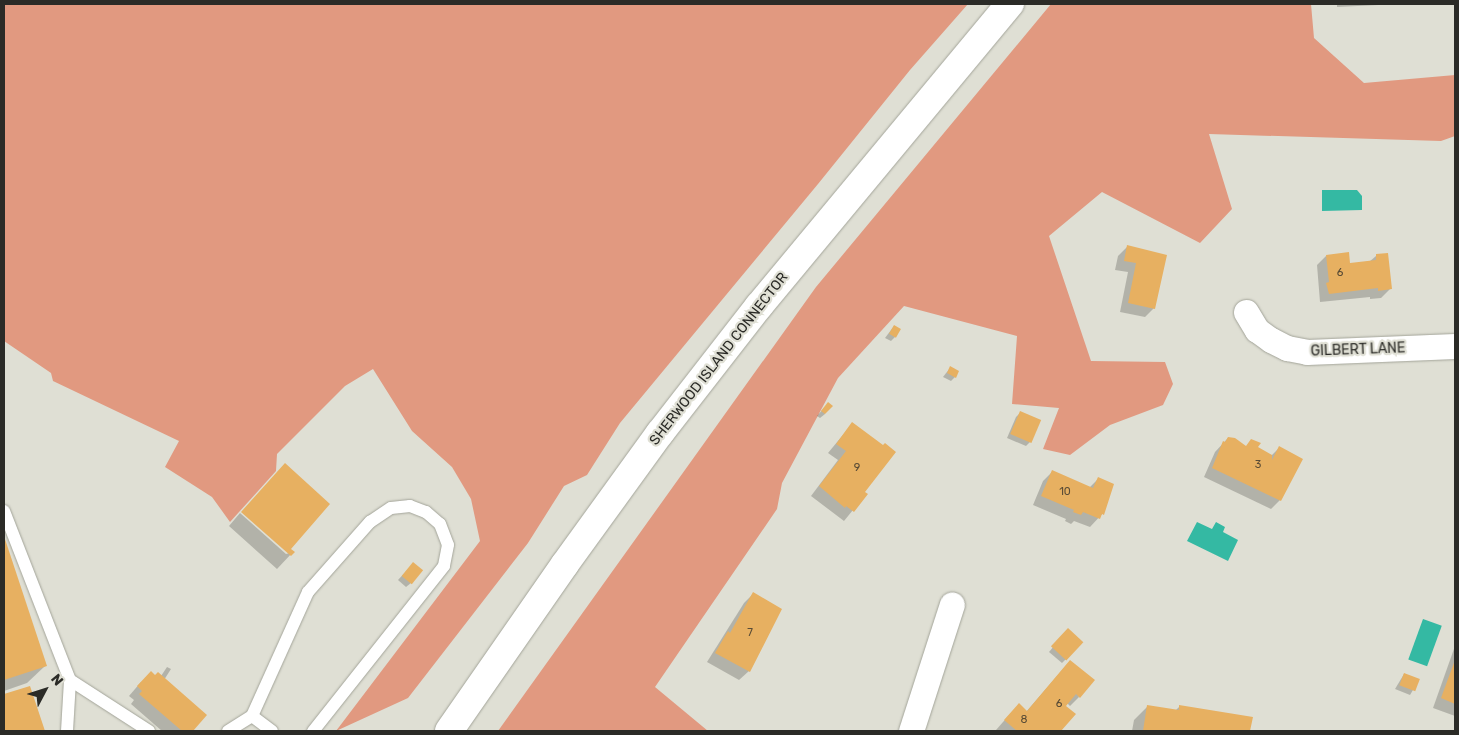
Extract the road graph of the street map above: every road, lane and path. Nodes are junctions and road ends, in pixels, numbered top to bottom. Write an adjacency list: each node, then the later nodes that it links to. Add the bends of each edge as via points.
1 (1010, 4): 13 (main road, SHERWOOD ISLAND CONNECTOR, via 684,401)
2 (1246, 312): 3 (street, GILBERT LANE, via 1257,330 1271,340 1287,348 1308,352)
3 (1455, 346)
4 (4, 511): 6 (lane)
5 (952, 604): 14 (street)
6 (70, 680): 8 (lane); 9 (lane)
7 (252, 716): 10 (lane); 11 (lane); 12 (lane, via 308,592 370,522 391,508 410,506 426,512 440,524 448,545 444,566)
8 (66, 731)
9 (149, 731)
10 (228, 731)
11 (272, 731)
12 (312, 731)
13 (449, 731)
14 (911, 731)

